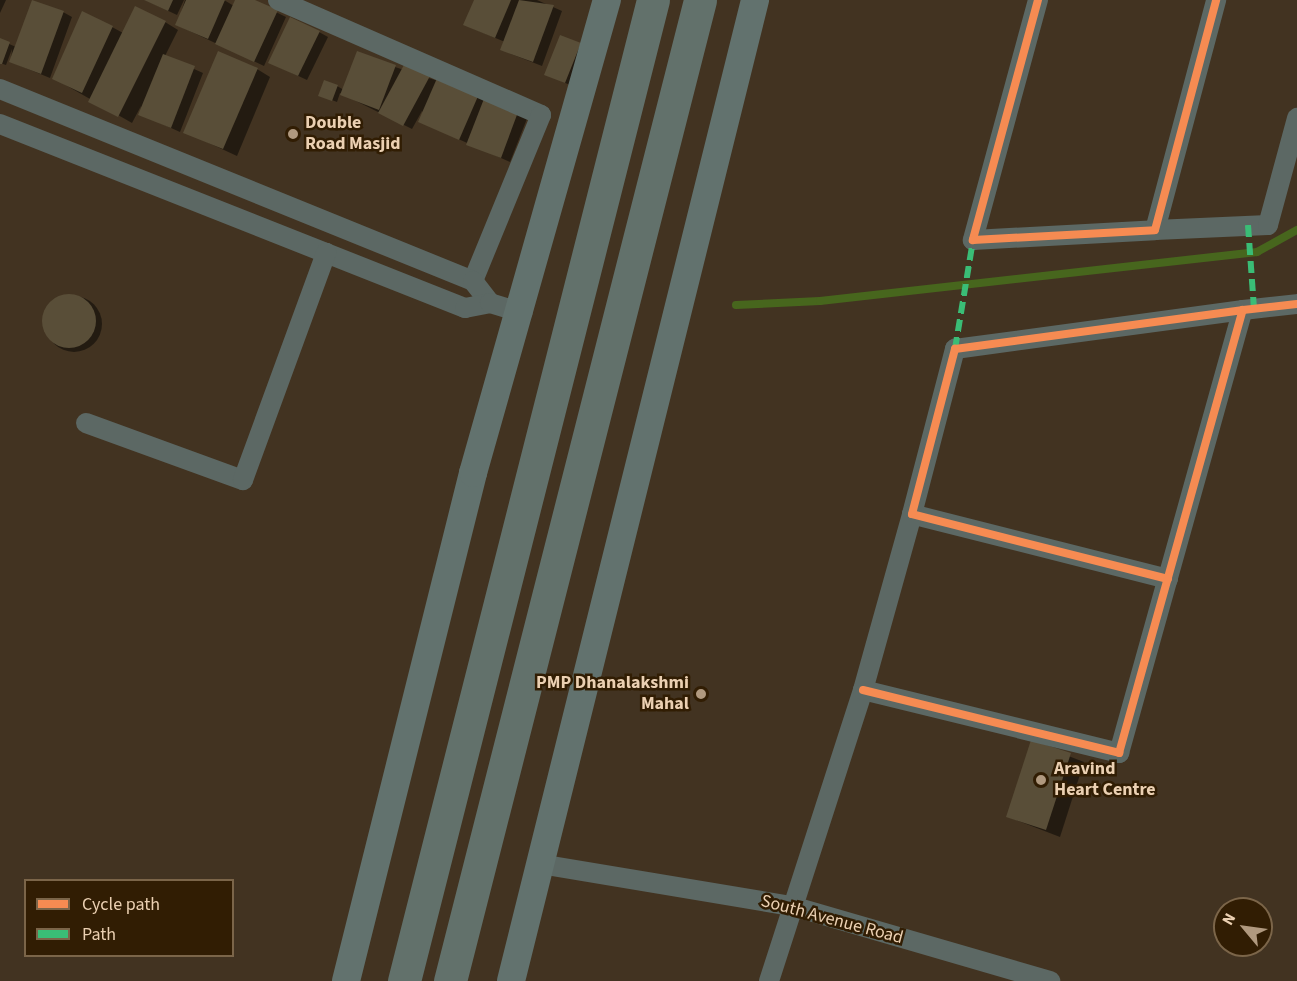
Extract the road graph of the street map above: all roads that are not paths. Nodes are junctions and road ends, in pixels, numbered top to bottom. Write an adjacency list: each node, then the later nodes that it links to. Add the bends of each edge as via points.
1 (278, 0): 13 (street, via 541,115)
2 (608, 0): 17 (main road)
3 (653, 0): 25 (highway)
4 (700, 0): 26 (highway)
5 (756, 0): 22 (main road)
6 (1038, 0): 11 (street, via 973,240)
7 (1216, 0): 11 (street)
8 (0, 89): 13 (street)
9 (1297, 118): 11 (street, via 1268,225)
10 (0, 124): 12 (street)
11 (1155, 230)
12 (326, 253): 14 (street, via 465,308); 18 (street, via 243,480)
13 (473, 282): 14 (street)
14 (490, 303): 17 (street)
15 (1297, 304): 16 (street)
16 (1244, 310): 19 (street, via 955,349); 20 (street)
17 (523, 313): 24 (main road, via 473,473)
18 (86, 423)
19 (912, 514): 20 (street); 21 (street)
20 (1168, 579): 21 (street, via 1119,753)
21 (863, 690): 23 (street)
22 (540, 864): 23 (street, South Avenue Road); 27 (main road)
23 (792, 906): 28 (street); 29 (street, South Avenue Road)
24 (346, 981)
25 (404, 981)
26 (450, 981)
27 (511, 981)
28 (770, 981)
29 (1050, 981)

